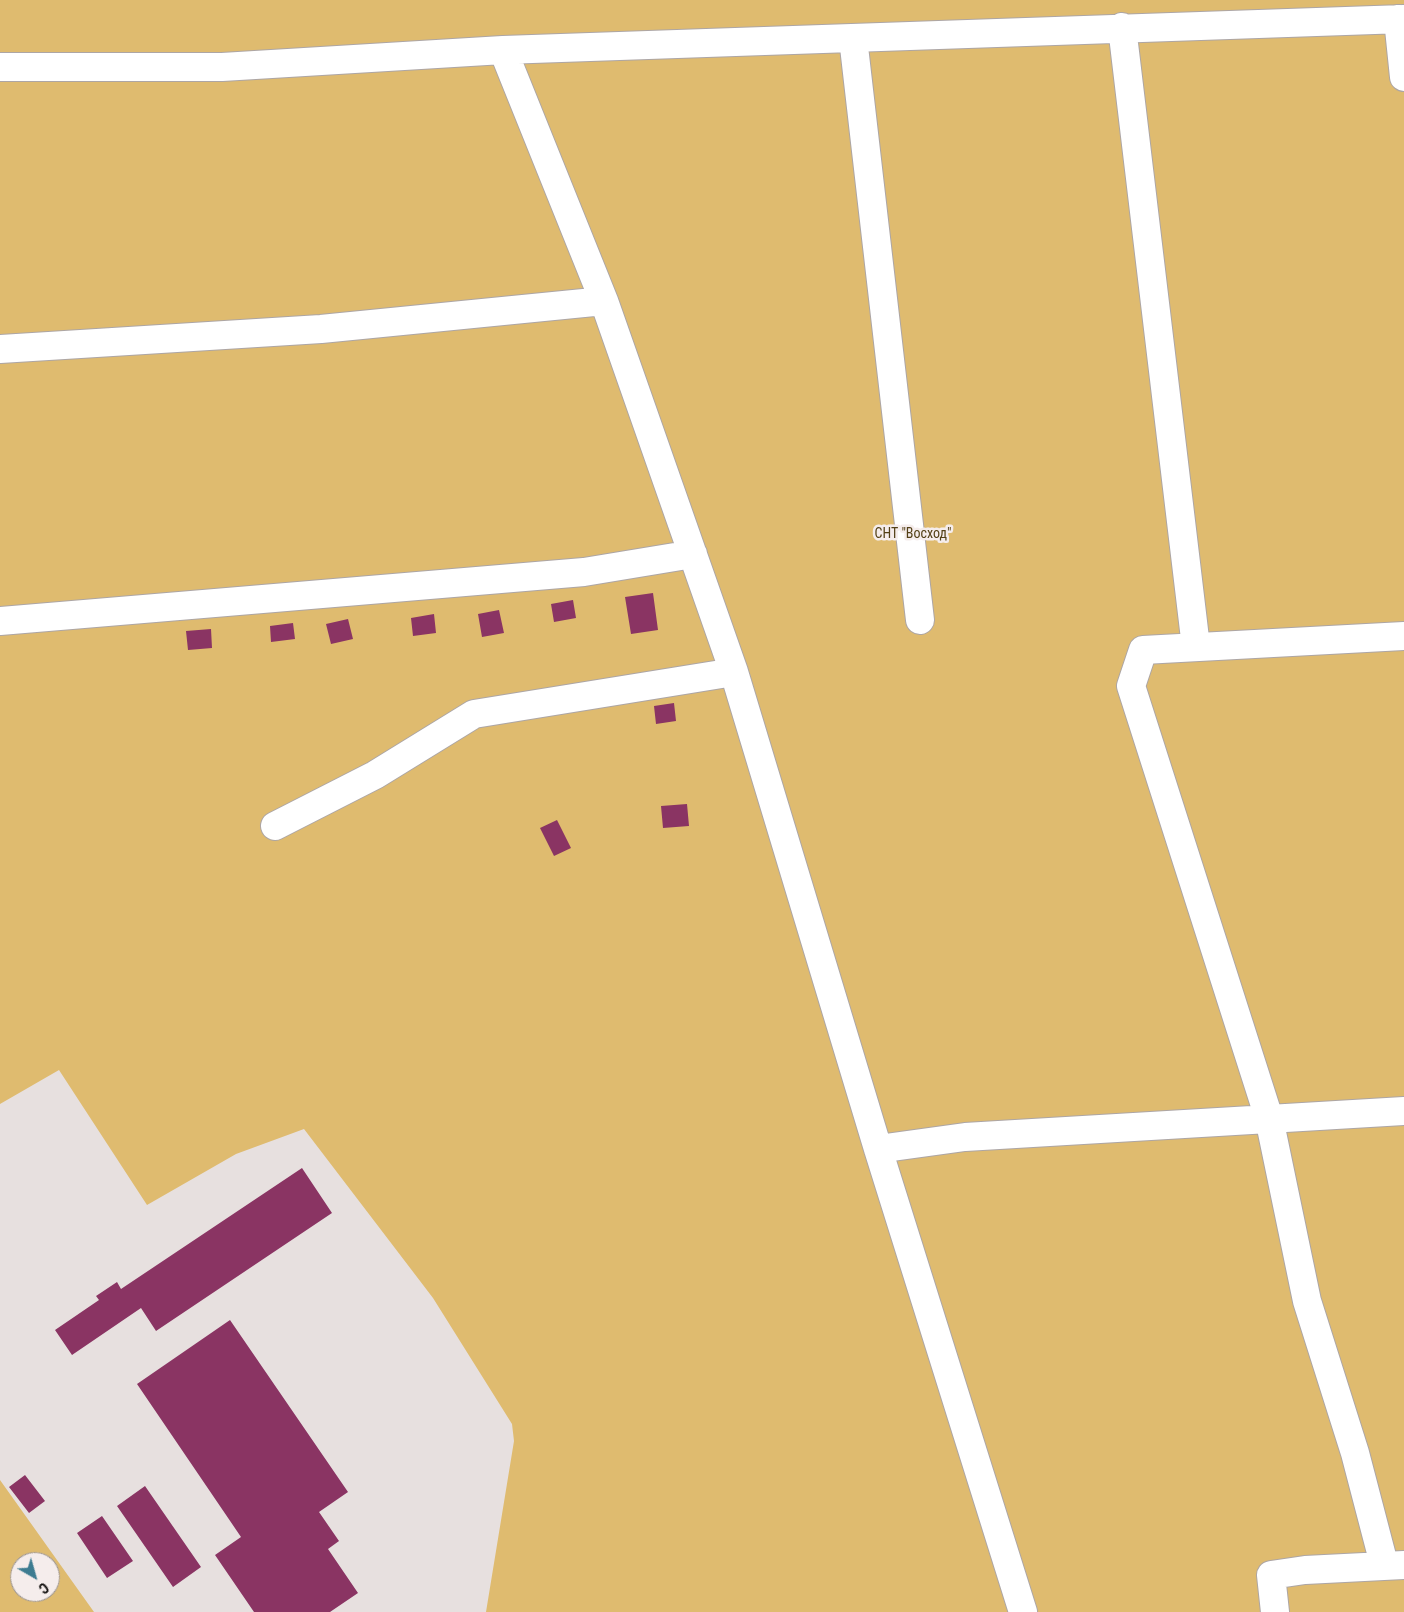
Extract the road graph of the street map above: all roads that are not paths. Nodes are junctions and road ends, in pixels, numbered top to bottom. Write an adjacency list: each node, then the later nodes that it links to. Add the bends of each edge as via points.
1 (1401, 19): 2 (lane); 6 (lane)
2 (1122, 27): 3 (lane); 13 (lane)
3 (853, 38): 4 (lane); 10 (lane)
4 (503, 50): 5 (lane, via 222,67); 7 (lane)
5 (0, 67)
6 (1404, 78)
7 (604, 301): 8 (lane, via 321,329); 9 (lane)
8 (0, 349)
9 (693, 554): 11 (lane, via 584,572); 14 (lane)
10 (920, 620)
11 (0, 621)
12 (1404, 636): 13 (lane)
13 (1196, 647): 17 (lane, via 1143,650 1131,686)
14 (734, 672): 15 (lane, via 474,714 375,776); 18 (lane)
15 (275, 826)
16 (1404, 1111): 17 (lane)
17 (1269, 1118): 18 (lane, via 964,1137); 19 (lane, via 1307,1301)
18 (878, 1149): 20 (lane)
19 (1394, 1565): 21 (lane, via 1271,1575)
20 (1023, 1612)
21 (1275, 1612)

